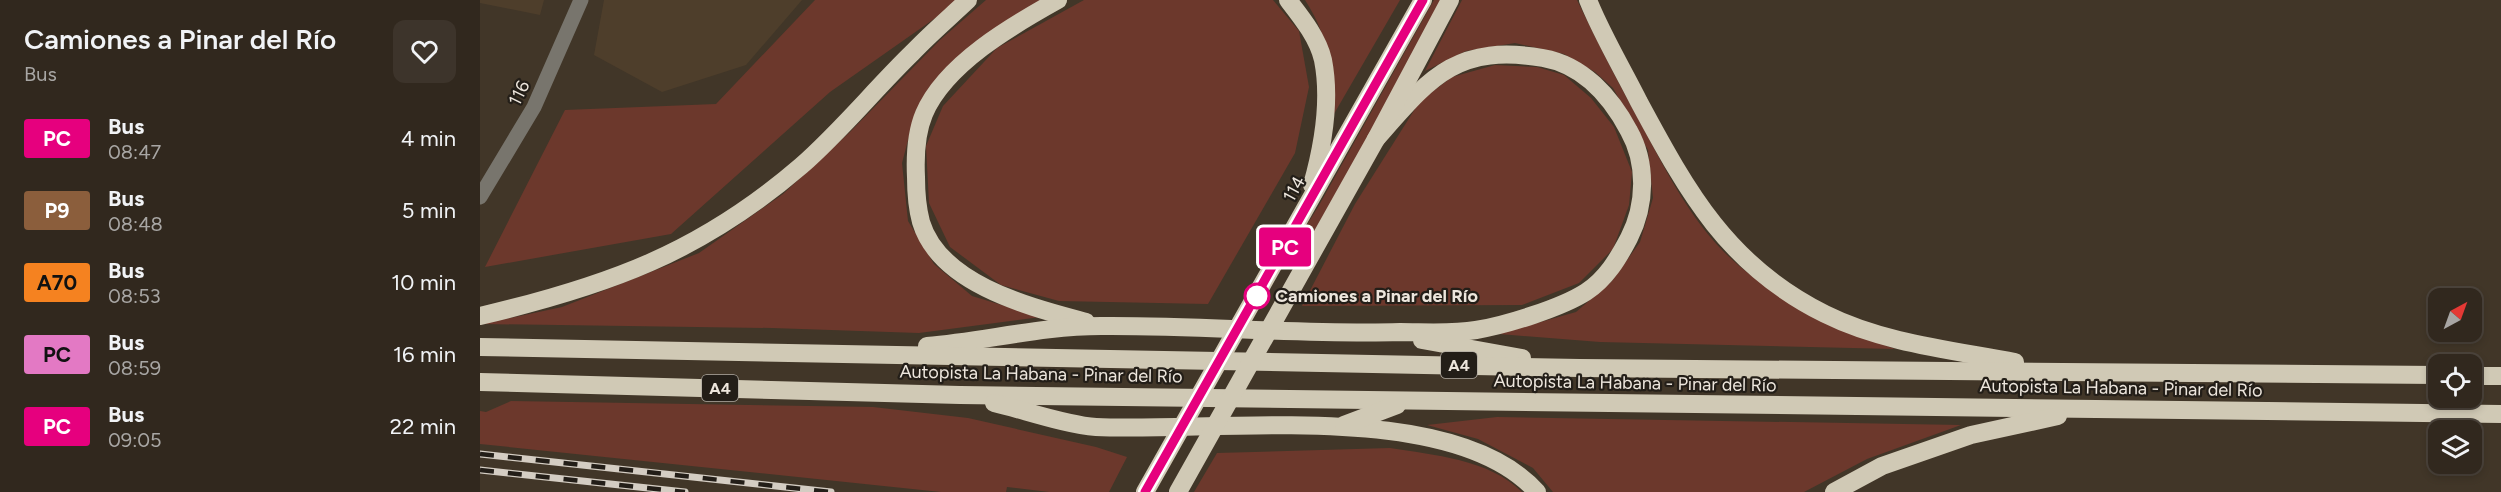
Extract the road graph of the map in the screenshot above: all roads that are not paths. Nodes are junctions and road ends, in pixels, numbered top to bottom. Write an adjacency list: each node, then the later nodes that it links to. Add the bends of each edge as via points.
1 (581, 0): 9 (street, 116, via 534,108)
2 (968, 0): 11 (highway, via 801,166 721,227 618,278)
3 (1058, 0): 12 (highway, via 981,49 951,77 924,113 915,157 916,199 930,242 964,274 1018,304)
4 (1288, 0): 10 (highway, via 1308,25 1323,60 1324,141)
5 (1423, 0): 10 (highway, 114)
6 (1450, 0): 8 (highway)
7 (1588, 0): 17 (highway, via 1687,190 1708,220 1770,279 1825,315 1861,329)
8 (1376, 139): 13 (highway, via 1436,75 1488,54 1552,60 1597,86 1616,107 1639,158 1642,191 1641,206 1626,243 1602,280 1585,293 1546,310 1475,330); 28 (highway)
9 (480, 197)
10 (1305, 213): 27 (highway, 114)
11 (480, 316)
12 (1099, 326): 13 (highway); 15 (highway)
13 (1384, 333): 16 (highway)
14 (480, 347): 15 (highway, Autopista La Habana - Pinar del Río / A4)
15 (824, 354): 16 (highway, Autopista La Habana - Pinar del Río / A4)
16 (1580, 368): 17 (highway, Autopista La Habana - Pinar del Río / A4)
17 (2060, 370): 18 (highway, Autopista La Habana - Pinar del Río / A4)
18 (2428, 375)
19 (2482, 376): 20 (highway)
20 (2501, 376)
21 (480, 382): 22 (highway, Autopista La Habana - Pinar del Río / A4)
22 (960, 395): 23 (highway, Autopista La Habana - Pinar del Río / A4); 26 (highway, via 1093,427)
23 (1407, 401): 24 (highway, Autopista La Habana - Pinar del Río / A4); 26 (highway)
24 (2093, 408): 25 (highway, Autopista La Habana - Pinar del Río / A4); 30 (highway, via 1971,435 1882,466)
25 (2501, 414)
26 (1343, 425): 29 (highway, via 1428,438 1488,454 1522,475)
27 (1145, 492)
28 (1178, 492)
29 (1537, 492)
30 (1834, 492)

